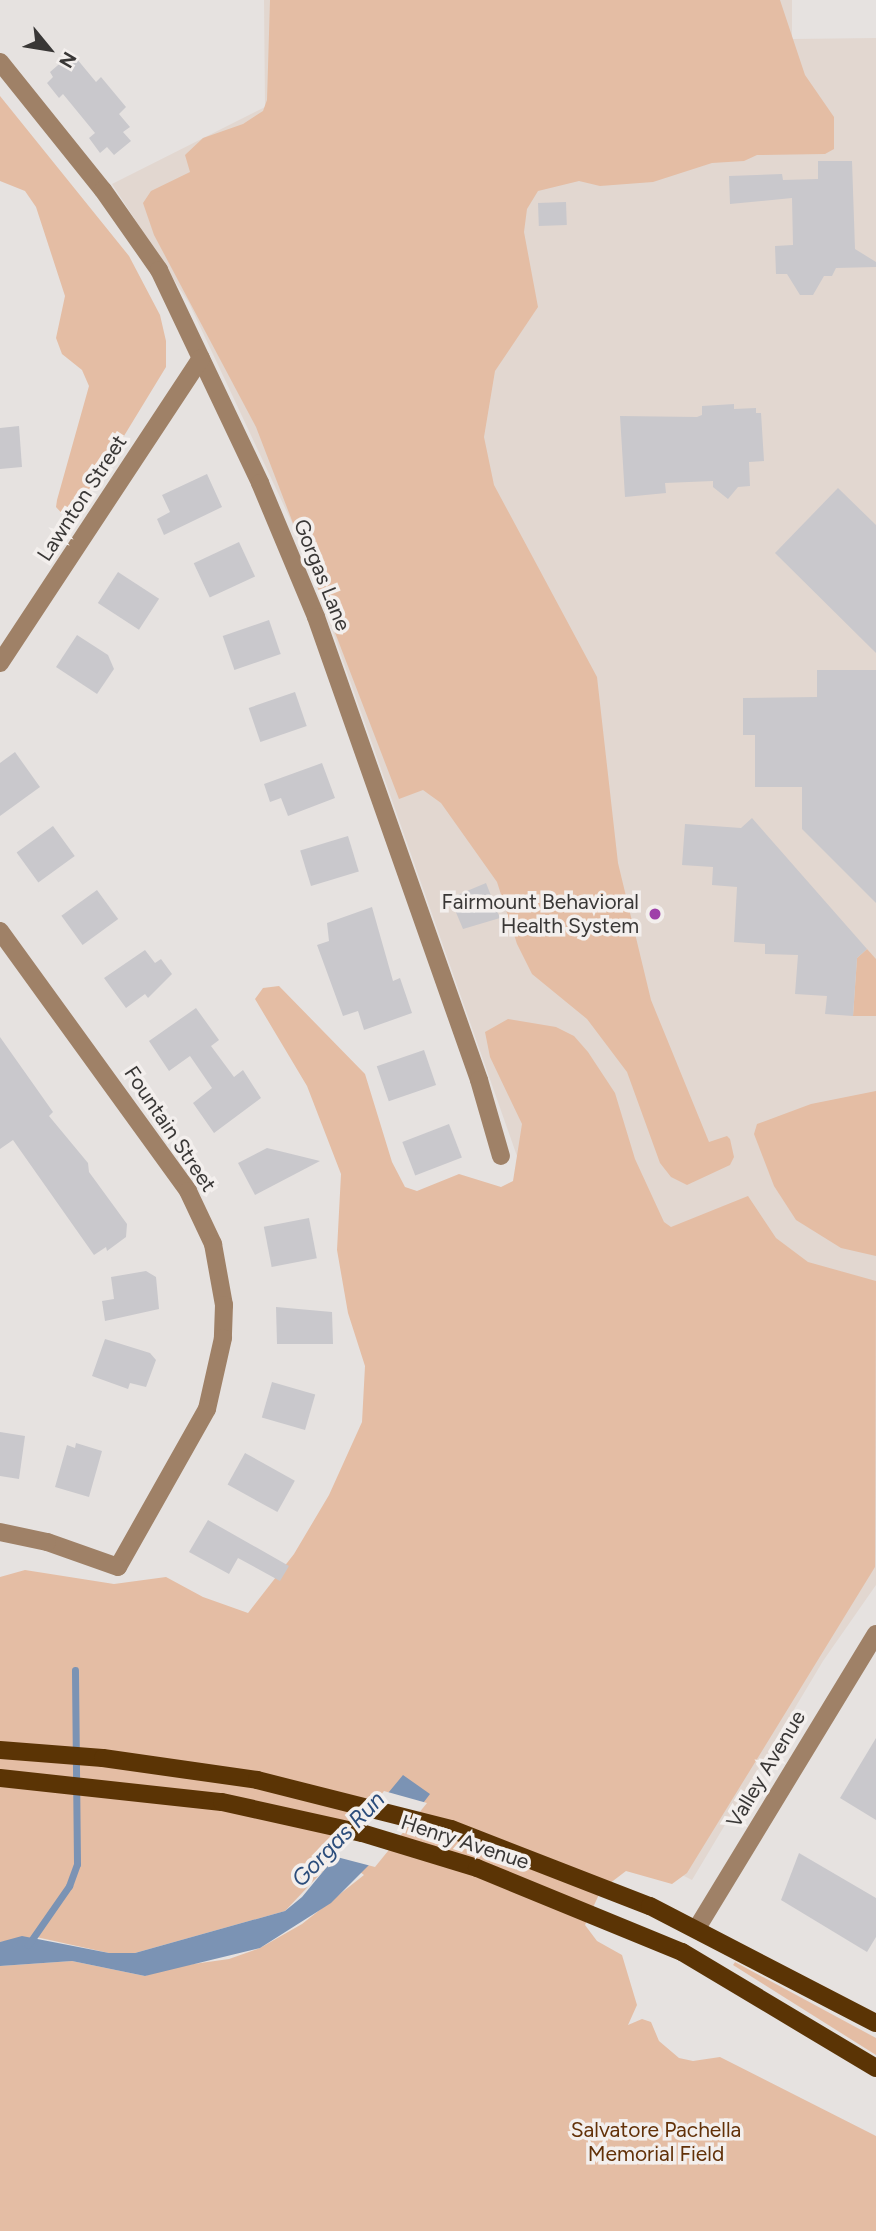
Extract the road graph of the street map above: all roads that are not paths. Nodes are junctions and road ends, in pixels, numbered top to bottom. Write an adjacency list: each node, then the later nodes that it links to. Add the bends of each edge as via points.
1 (0, 62): 2 (street, Gorgas Lane, via 134,231 172,293)
2 (201, 358): 3 (street, Lawnton Street); 5 (street, Gorgas Lane, via 316,617 479,1080)
3 (0, 663)
4 (0, 931): 6 (street, Fountain Street, via 188,1191 213,1244 220,1274 223,1338 207,1409 118,1567 47,1542)
5 (500, 1156)
6 (0, 1532)
7 (876, 1634): 10 (street, Valley Avenue)
8 (0, 1750): 10 (main road, Henry Avenue, via 180,1768 326,1795 508,1849)
9 (0, 1778): 12 (main road, Henry Avenue, via 183,1796 362,1833 477,1868 638,1931 735,1981)
10 (697, 1928): 11 (main road, Henry Avenue)
11 (876, 2024)
12 (876, 2068)

